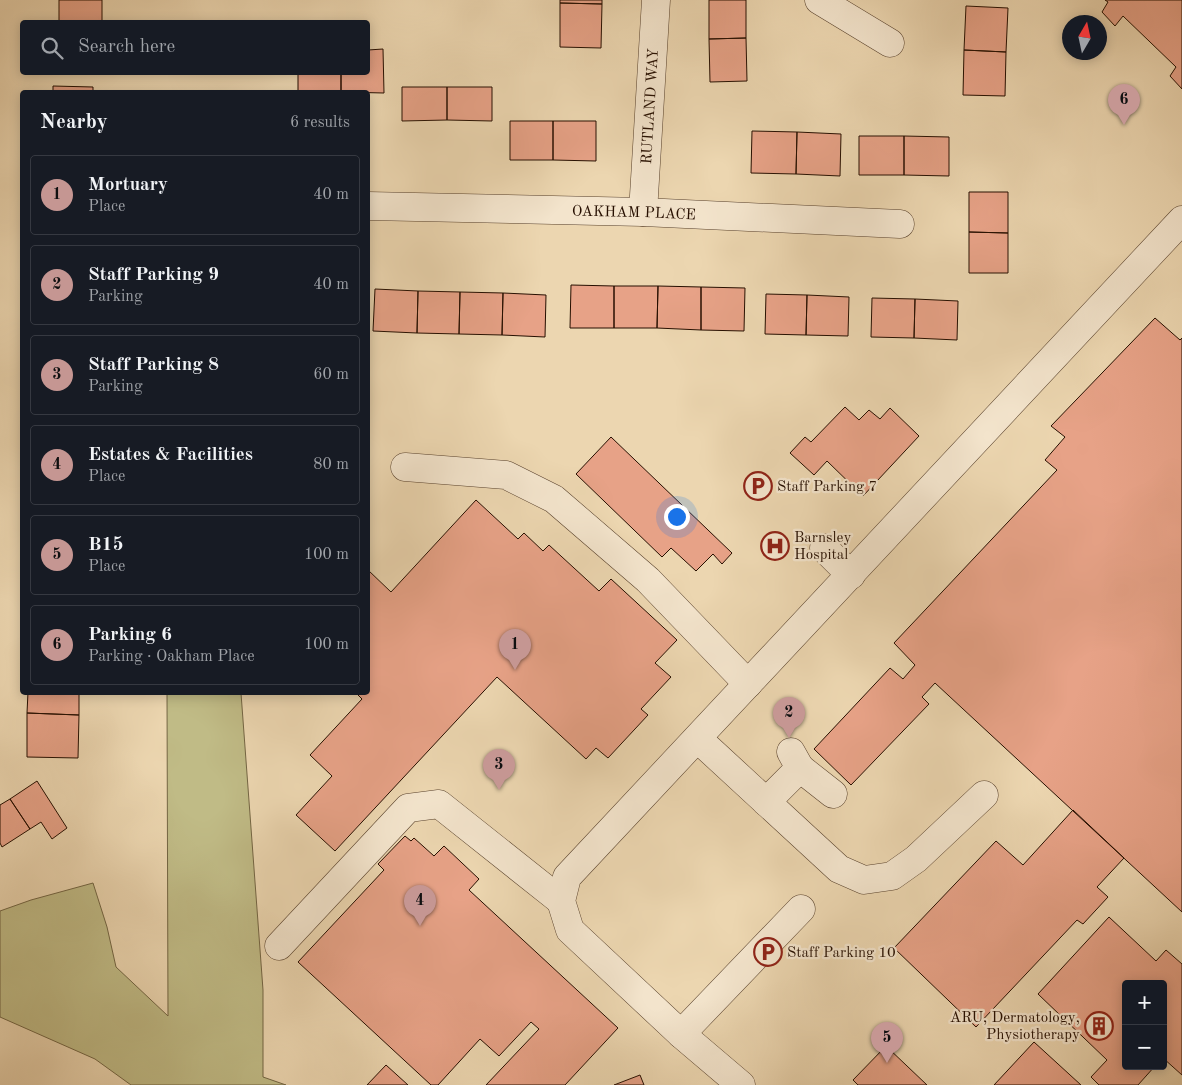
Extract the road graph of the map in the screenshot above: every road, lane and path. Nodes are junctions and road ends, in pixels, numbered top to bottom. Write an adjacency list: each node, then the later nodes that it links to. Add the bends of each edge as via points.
1 (656, 0): 5 (street, RUTLAND WAY)
2 (819, 0): 3 (street)
3 (890, 43)
4 (370, 206): 5 (street, OAKHAM PLACE)
5 (643, 212): 7 (street, OAKHAM PLACE)
6 (1182, 220): 10 (street)
7 (900, 224)
8 (405, 467): 11 (street, via 506,475 554,499 648,580)
9 (824, 548): 10 (street)
10 (851, 575): 11 (street)
11 (748, 684): 12 (street)
12 (698, 739): 15 (street); 16 (street, via 567,877)
13 (833, 794): 15 (street, via 795,760)
14 (984, 795): 15 (street, via 904,868 892,876 864,880 839,869)
15 (766, 802)
16 (561, 901): 18 (street, via 439,804 408,808); 19 (street, via 570,930)
17 (801, 909): 19 (street)
18 (279, 946)
19 (681, 1034): 20 (street)
20 (740, 1085)

